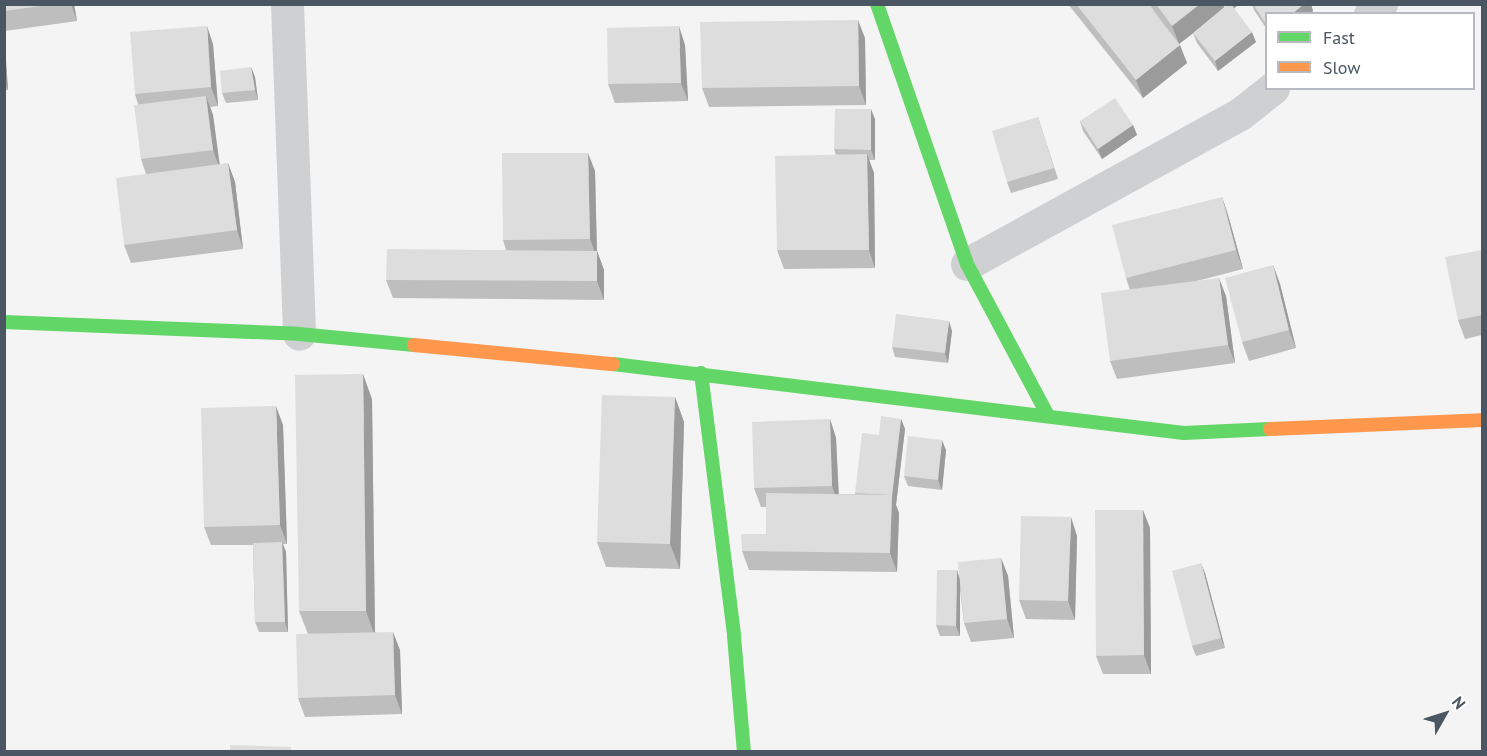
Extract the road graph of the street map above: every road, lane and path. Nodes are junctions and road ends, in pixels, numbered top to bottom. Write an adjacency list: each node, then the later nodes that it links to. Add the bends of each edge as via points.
1 (287, 4): 6 (street)
2 (877, 4): 4 (street)
3 (1270, 90): 4 (street, via 1240,114)
4 (967, 264): 8 (street)
5 (4, 322): 6 (street)
6 (298, 334): 7 (street)
7 (701, 373): 8 (street); 10 (street, via 734,636)
8 (1048, 416): 9 (street, via 1184,433)
9 (1482, 420)
10 (744, 752)

